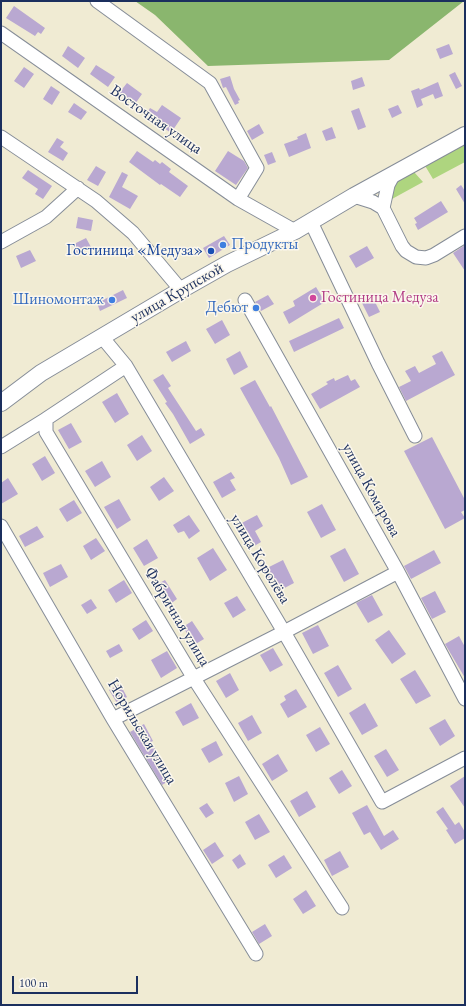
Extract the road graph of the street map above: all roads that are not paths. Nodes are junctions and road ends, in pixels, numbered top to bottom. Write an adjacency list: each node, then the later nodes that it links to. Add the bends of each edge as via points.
1 (97, 1): 8 (street, via 210,83 257,168)
2 (1, 33): 8 (street, Восточная улица)
3 (465, 135): 5 (main road, улица Крупской)
4 (1, 137): 6 (street)
5 (394, 174): 7 (main road, улица Крупской); 9 (street)
6 (78, 188): 13 (street, via 46,218); 14 (street, via 133,233)
7 (354, 196): 9 (street); 10 (main road, улица Крупской)
8 (238, 199): 11 (street, Восточная улица)
9 (382, 208): 12 (street, via 402,246 416,257 426,258 434,255)
10 (311, 222): 11 (main road, улица Крупской); 20 (street)
11 (295, 231): 14 (main road, улица Крупской)
12 (465, 236)
13 (1, 242)
14 (181, 290): 16 (main road, улица Крупской)
15 (244, 300): 23 (street, улица Комарова)
16 (102, 337): 17 (street, улица Королёва); 18 (main road, улица Крупской, via 41,373)
17 (126, 366): 19 (street); 24 (street, улица Королёва)
18 (1, 403)
19 (46, 419): 21 (street); 25 (street, Фабричная улица, via 46,432)
20 (415, 436)
21 (1, 447)
22 (1, 526): 27 (street, Норильская улица)
23 (398, 572): 24 (street); 26 (street, улица Комарова)
24 (284, 632): 25 (street); 28 (street, улица Королёва, via 382,802)
25 (193, 677): 27 (street); 29 (street, Фабричная улица)
26 (465, 699)
27 (113, 719): 30 (street, Норильская улица)
28 (465, 758)
29 (342, 908)
30 (256, 954)

